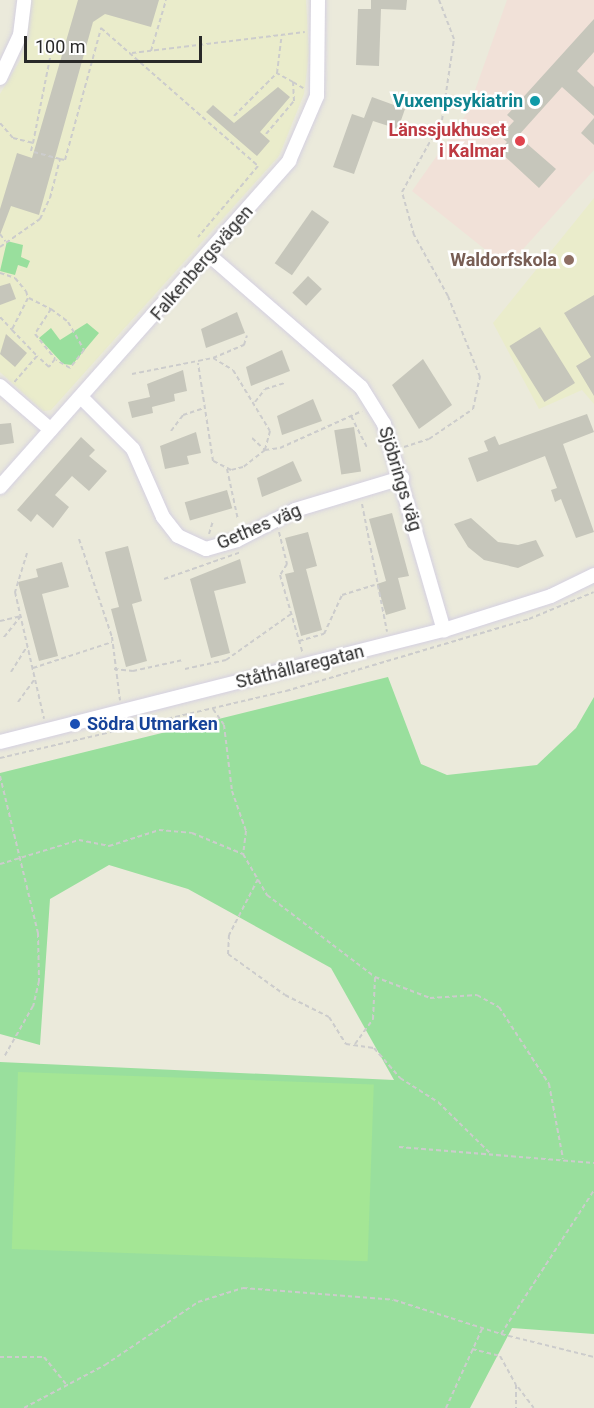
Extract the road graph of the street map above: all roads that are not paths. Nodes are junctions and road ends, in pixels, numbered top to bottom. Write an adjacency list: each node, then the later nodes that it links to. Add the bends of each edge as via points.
1 (24, 0): 3 (street, via 20,35)
2 (318, 0): 4 (street, Falkenbergsvägen, via 317,96 302,137 289,161)
3 (0, 78)
4 (209, 255): 6 (street, Falkenbergsvägen); 8 (street, Sjöbrings väg, via 361,387 393,450)
5 (3, 389): 7 (street)
6 (82, 398): 7 (street, Falkenbergsvägen); 8 (street, Gethes väg, via 133,449 163,518 178,536 206,549 237,540 295,510)
7 (51, 429): 9 (street, Falkenbergsvägen)
8 (402, 478): 11 (street, Sjöbrings väg)
9 (0, 487)
10 (594, 575): 11 (street, Ståthållaregatan, via 551,596)
11 (444, 630): 12 (street, Ståthållaregatan)
12 (0, 742)

